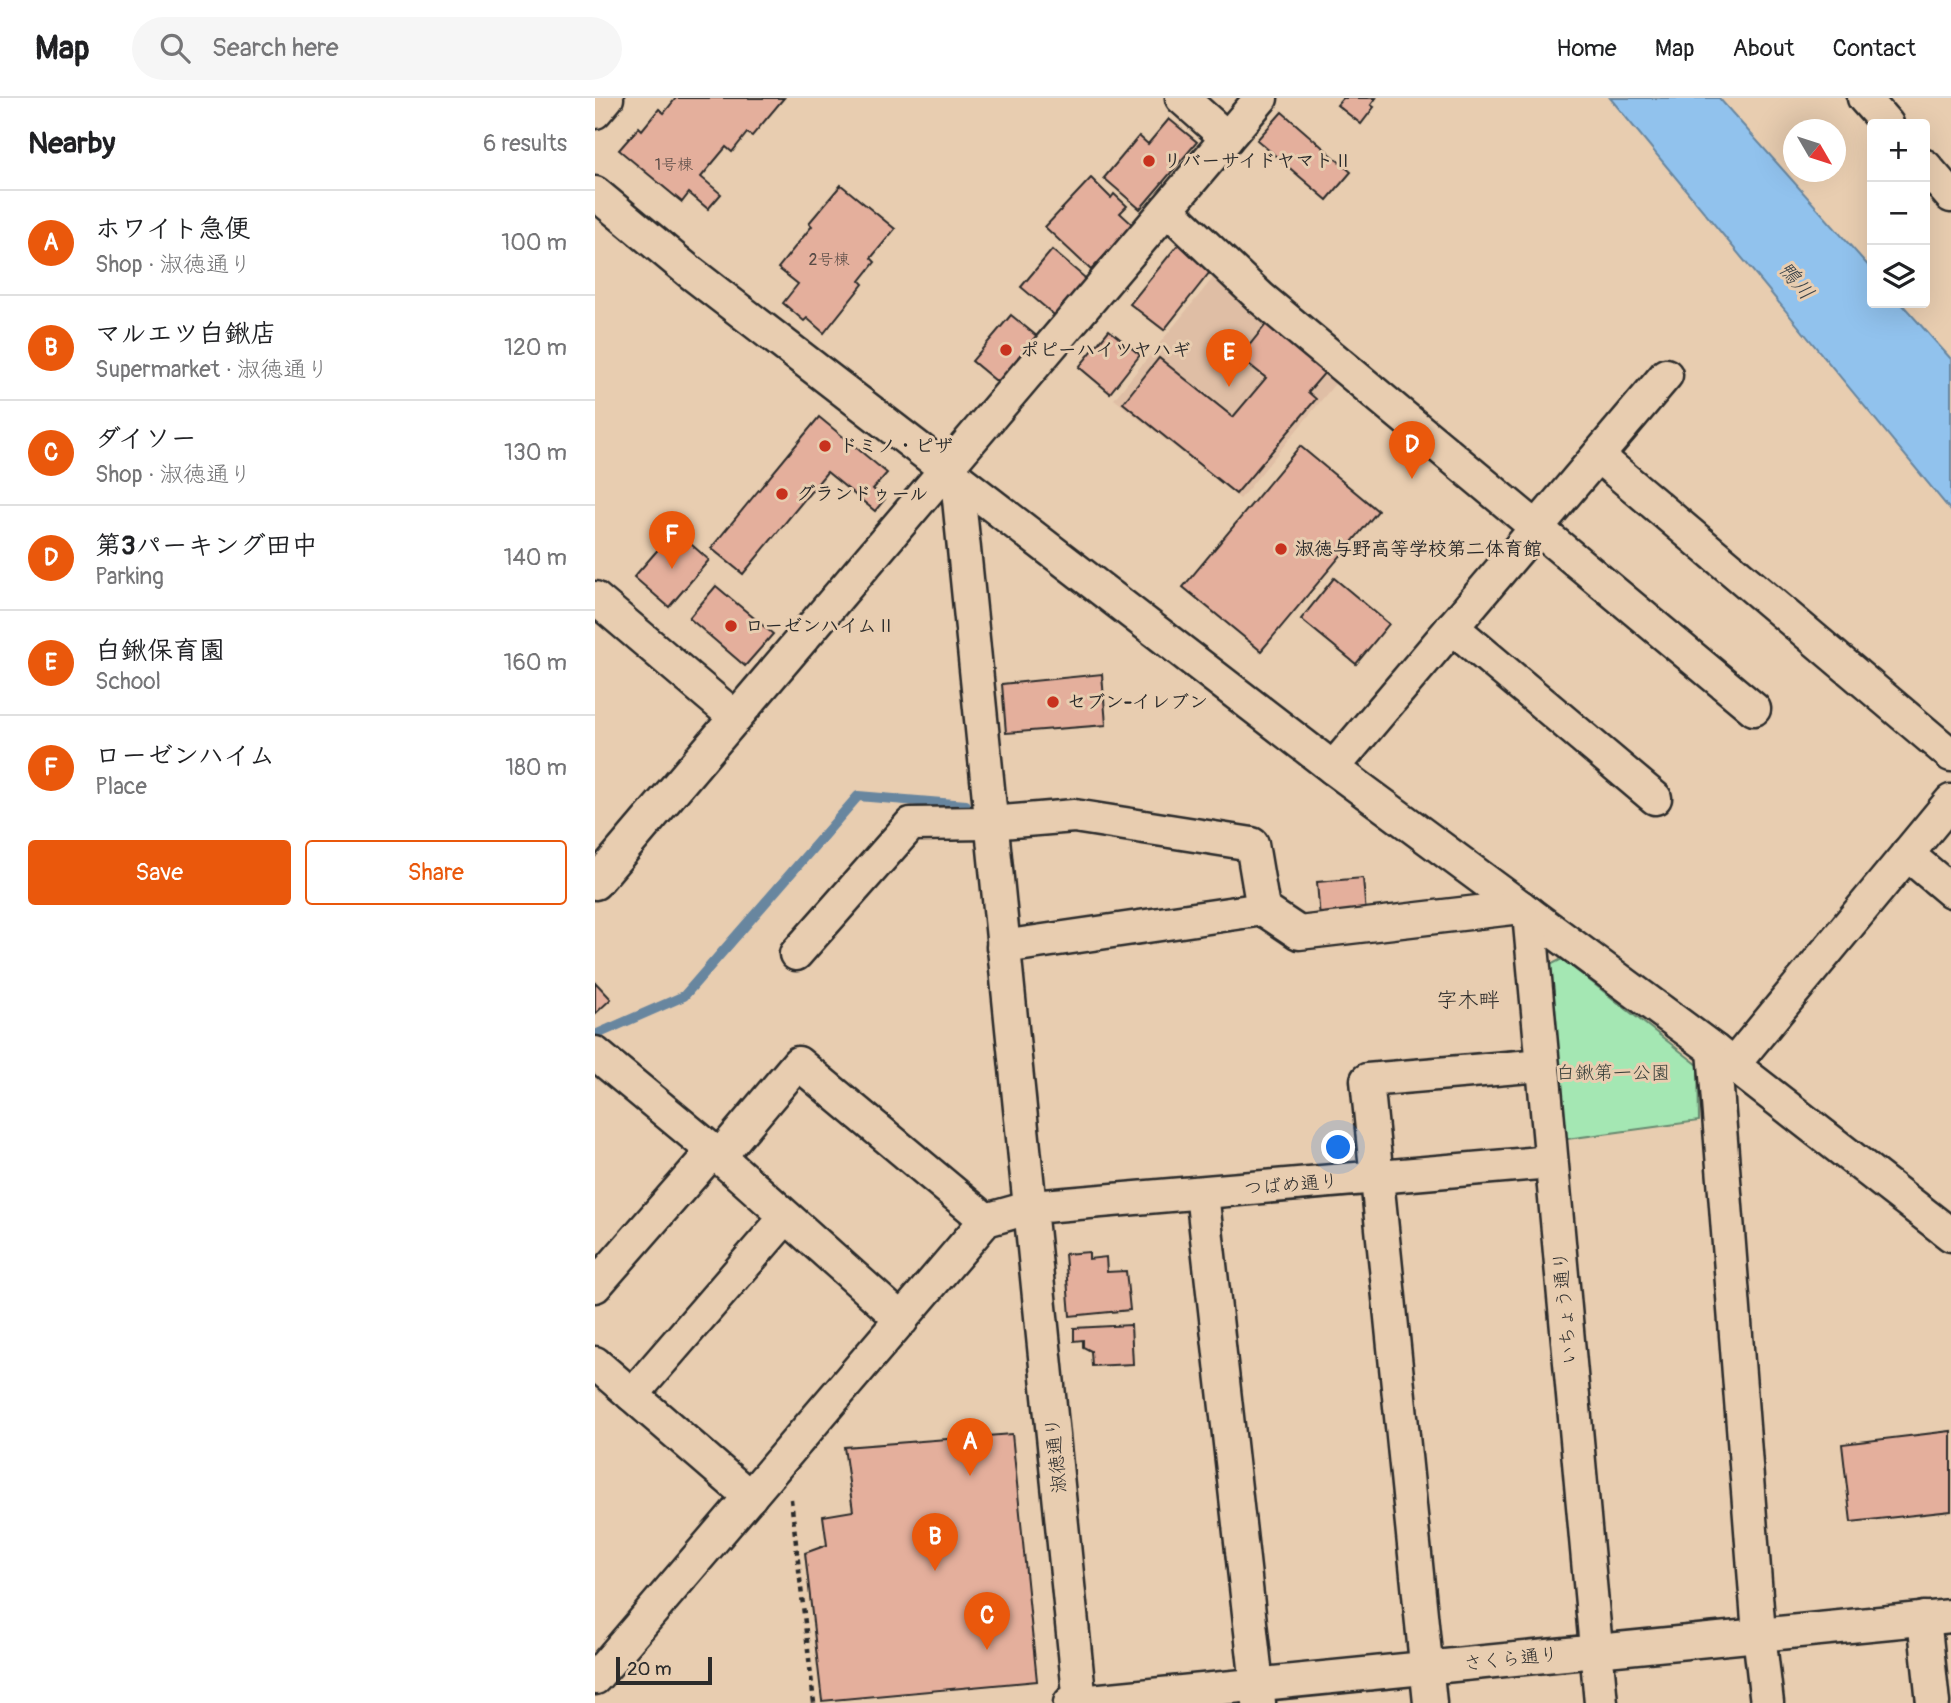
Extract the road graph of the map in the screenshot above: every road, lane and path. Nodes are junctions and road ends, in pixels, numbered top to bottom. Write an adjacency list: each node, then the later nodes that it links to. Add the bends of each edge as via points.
1 (607, 98): 5 (street)
2 (1182, 98): 7 (street)
3 (1261, 98): 7 (street)
4 (1864, 98): 6 (street)
5 (595, 112)
6 (1883, 119)
7 (1227, 138): 11 (street)
8 (1930, 172): 10 (street)
9 (595, 193): 14 (street)
10 (1951, 196)
11 (1167, 209): 14 (street); 15 (street, via 1261,298)
12 (1666, 375): 13 (street)
13 (1598, 456): 15 (street); 20 (street)
14 (952, 475): 19 (street); 21 (street); 24 (street, 淑徳通り)
15 (1537, 528): 17 (street); 18 (street)
16 (595, 598): 19 (street)
17 (1452, 627): 21 (street); 22 (street)
18 (1754, 709)
19 (736, 718): 26 (street)
20 (1951, 755)
21 (1333, 768): 29 (street)
22 (1655, 798)
23 (1951, 801): 25 (street)
24 (989, 823): 28 (street, via 1074,816 1252,844); 30 (street, 淑徳通り); 31 (street, via 911,824)
25 (1907, 855): 27 (street); 33 (street)
26 (595, 883)
27 (1951, 891)
28 (1263, 909): 29 (street, via 1299,933); 30 (street)
29 (1525, 910): 33 (street); 34 (street, いちょう通り)
30 (1003, 947): 39 (street, 淑徳通り)
31 (796, 954)
32 (595, 1053): 35 (street)
33 (1723, 1058): 42 (street); 50 (street)
34 (1542, 1065): 36 (street, いちょう通り); 37 (street, via 1367,1080)
35 (716, 1154): 40 (street); 41 (street, via 798,1063); 43 (street)
36 (1551, 1162): 37 (street, つばめ通り); 51 (street, いちょう通り)
37 (1377, 1178): 38 (street, つばめ通り); 53 (street)
38 (1202, 1193): 39 (street, つばめ通り); 54 (street)
39 (1032, 1207): 41 (street, つばめ通り); 56 (street, 淑徳通り)
40 (786, 1217): 44 (street); 46 (street)
41 (986, 1220): 44 (street)
42 (1951, 1235)
43 (595, 1286)
44 (902, 1320): 47 (street)
45 (595, 1363): 46 (street)
46 (632, 1395): 48 (street)
47 (784, 1458): 48 (street); 55 (path, via 791,1469)
48 (750, 1497): 52 (street)
49 (1938, 1617): 50 (street, さくら通り); 60 (street)
50 (1759, 1634): 51 (street, さくら通り); 59 (street)
51 (1596, 1651): 53 (street, さくら通り); 58 (street, いちょう通り)
52 (601, 1658)
53 (1427, 1668): 54 (street, さくら通り); 57 (street)
54 (1258, 1694): 56 (street, さくら通り)
55 (814, 1703)
56 (1077, 1703)
57 (1430, 1703)
58 (1601, 1703)
59 (1767, 1703)
60 (1933, 1703)

